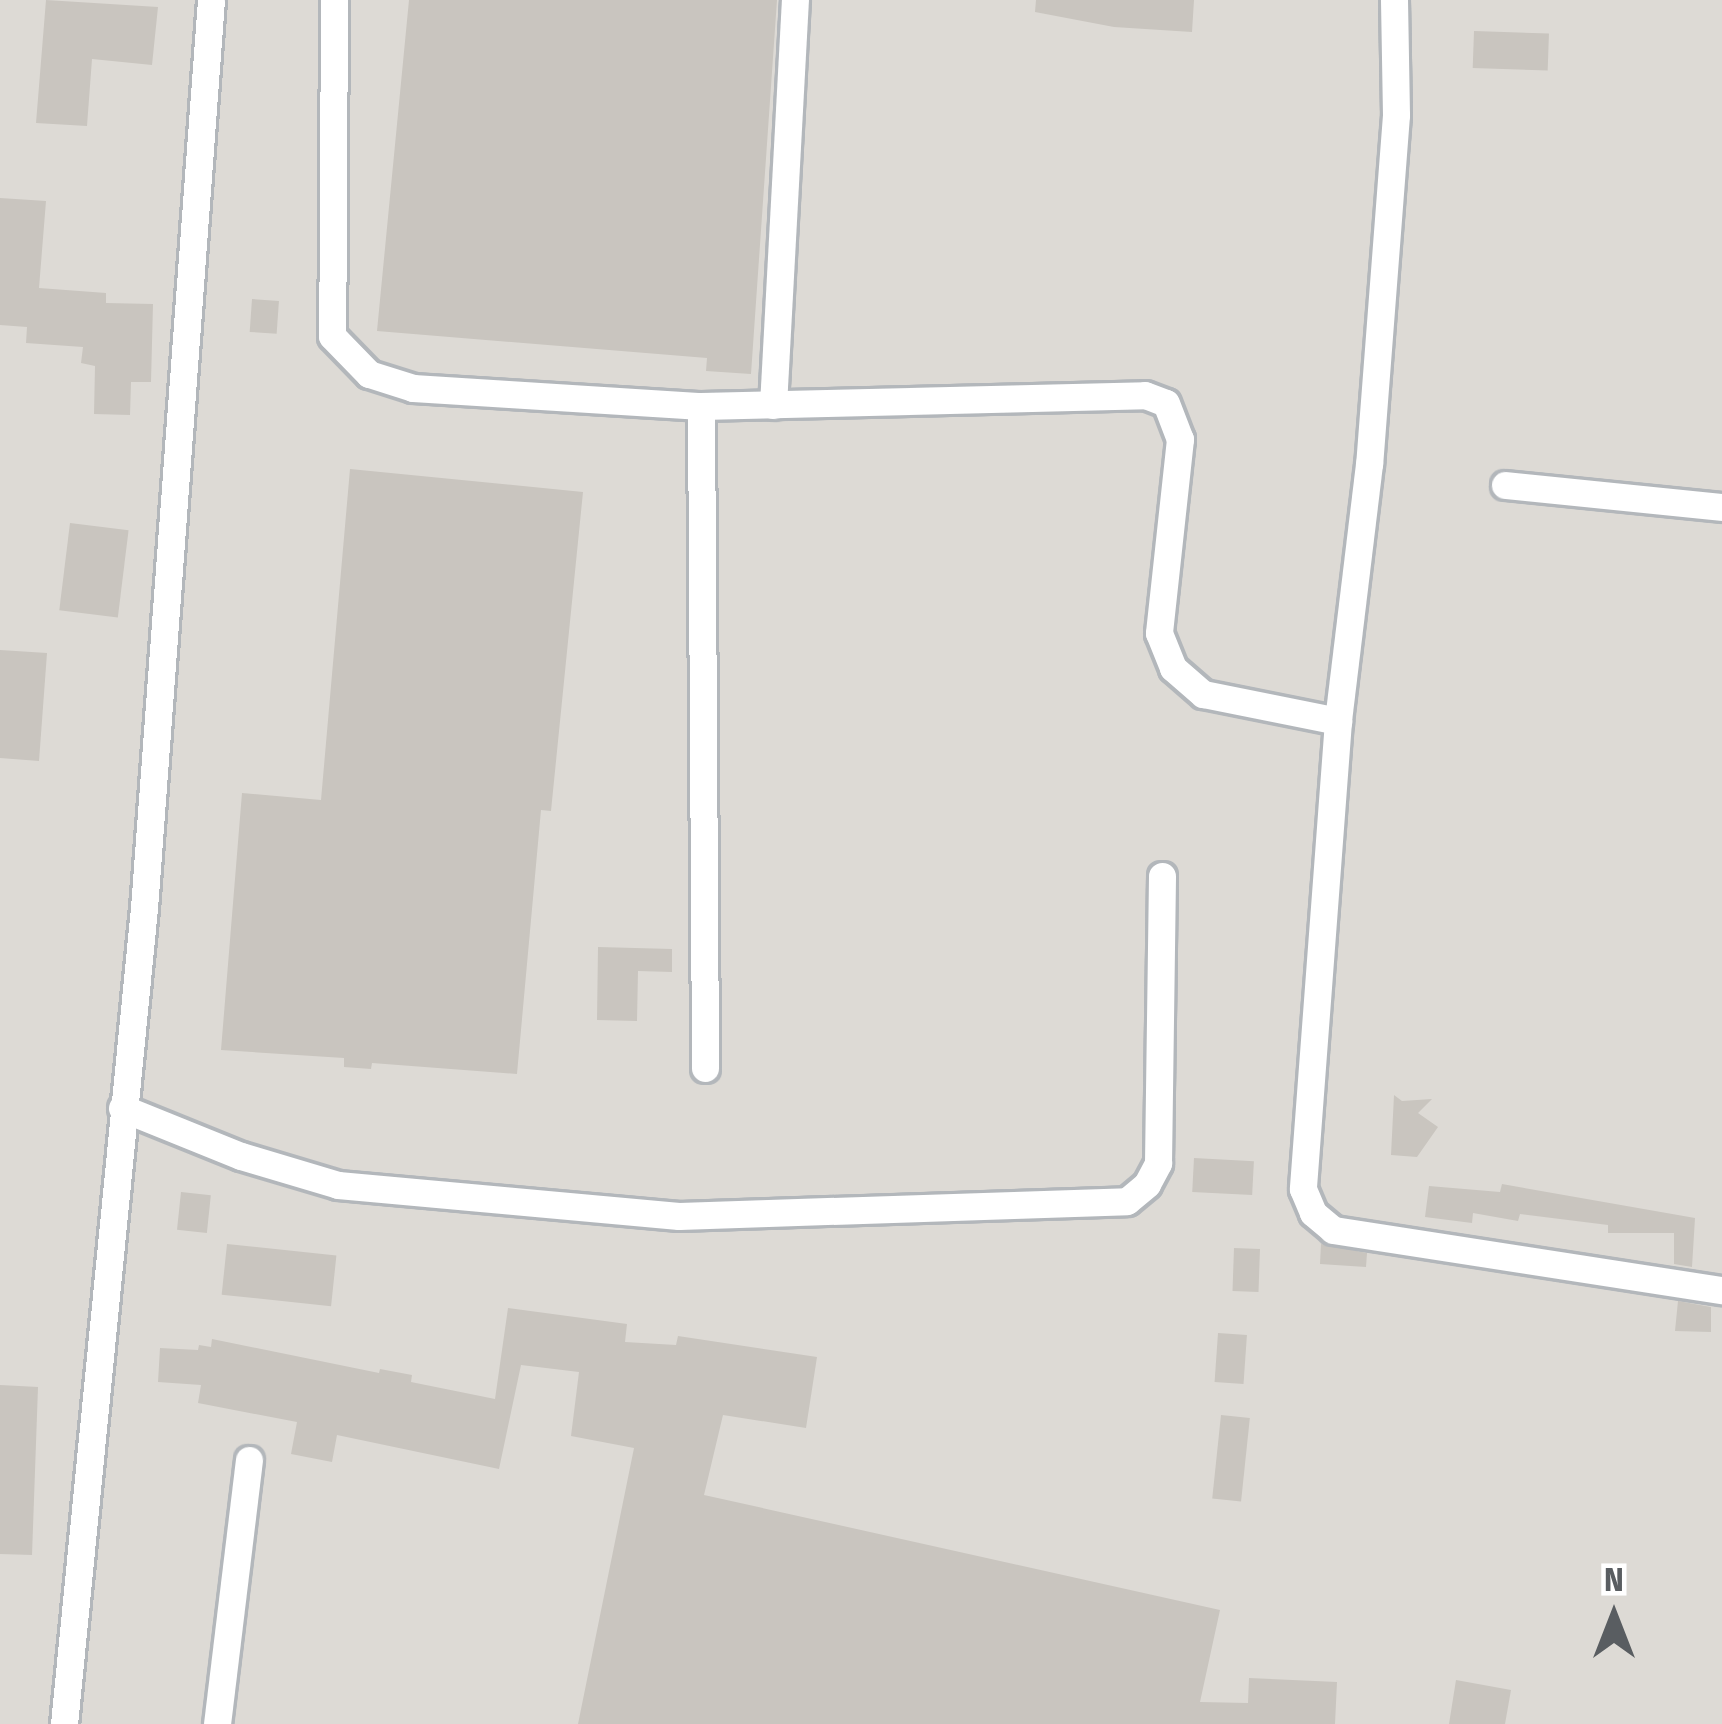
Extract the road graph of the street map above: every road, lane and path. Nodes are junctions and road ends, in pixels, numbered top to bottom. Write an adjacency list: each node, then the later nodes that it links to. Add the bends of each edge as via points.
1 (211, 0): 12 (lane)
2 (334, 0): 6 (lane, via 332,337 369,374 413,388)
3 (795, 0): 5 (lane)
4 (1394, 0): 9 (lane, via 1396,115)
5 (773, 405): 6 (lane); 9 (lane, via 1144,395 1166,403 1180,439 1159,633 1173,668 1203,694)
6 (701, 406): 11 (lane)
7 (1505, 485): 8 (lane)
8 (1722, 507)
9 (1337, 722): 13 (lane, via 1304,1137 1303,1190 1313,1213 1333,1230)
10 (1162, 876): 12 (lane, via 1158,1163 1127,1201 679,1216 338,1185)
11 (705, 1068)
12 (122, 1108): 15 (lane)
13 (1722, 1290)
14 (249, 1460): 16 (lane)
15 (64, 1724)
16 (217, 1724)

